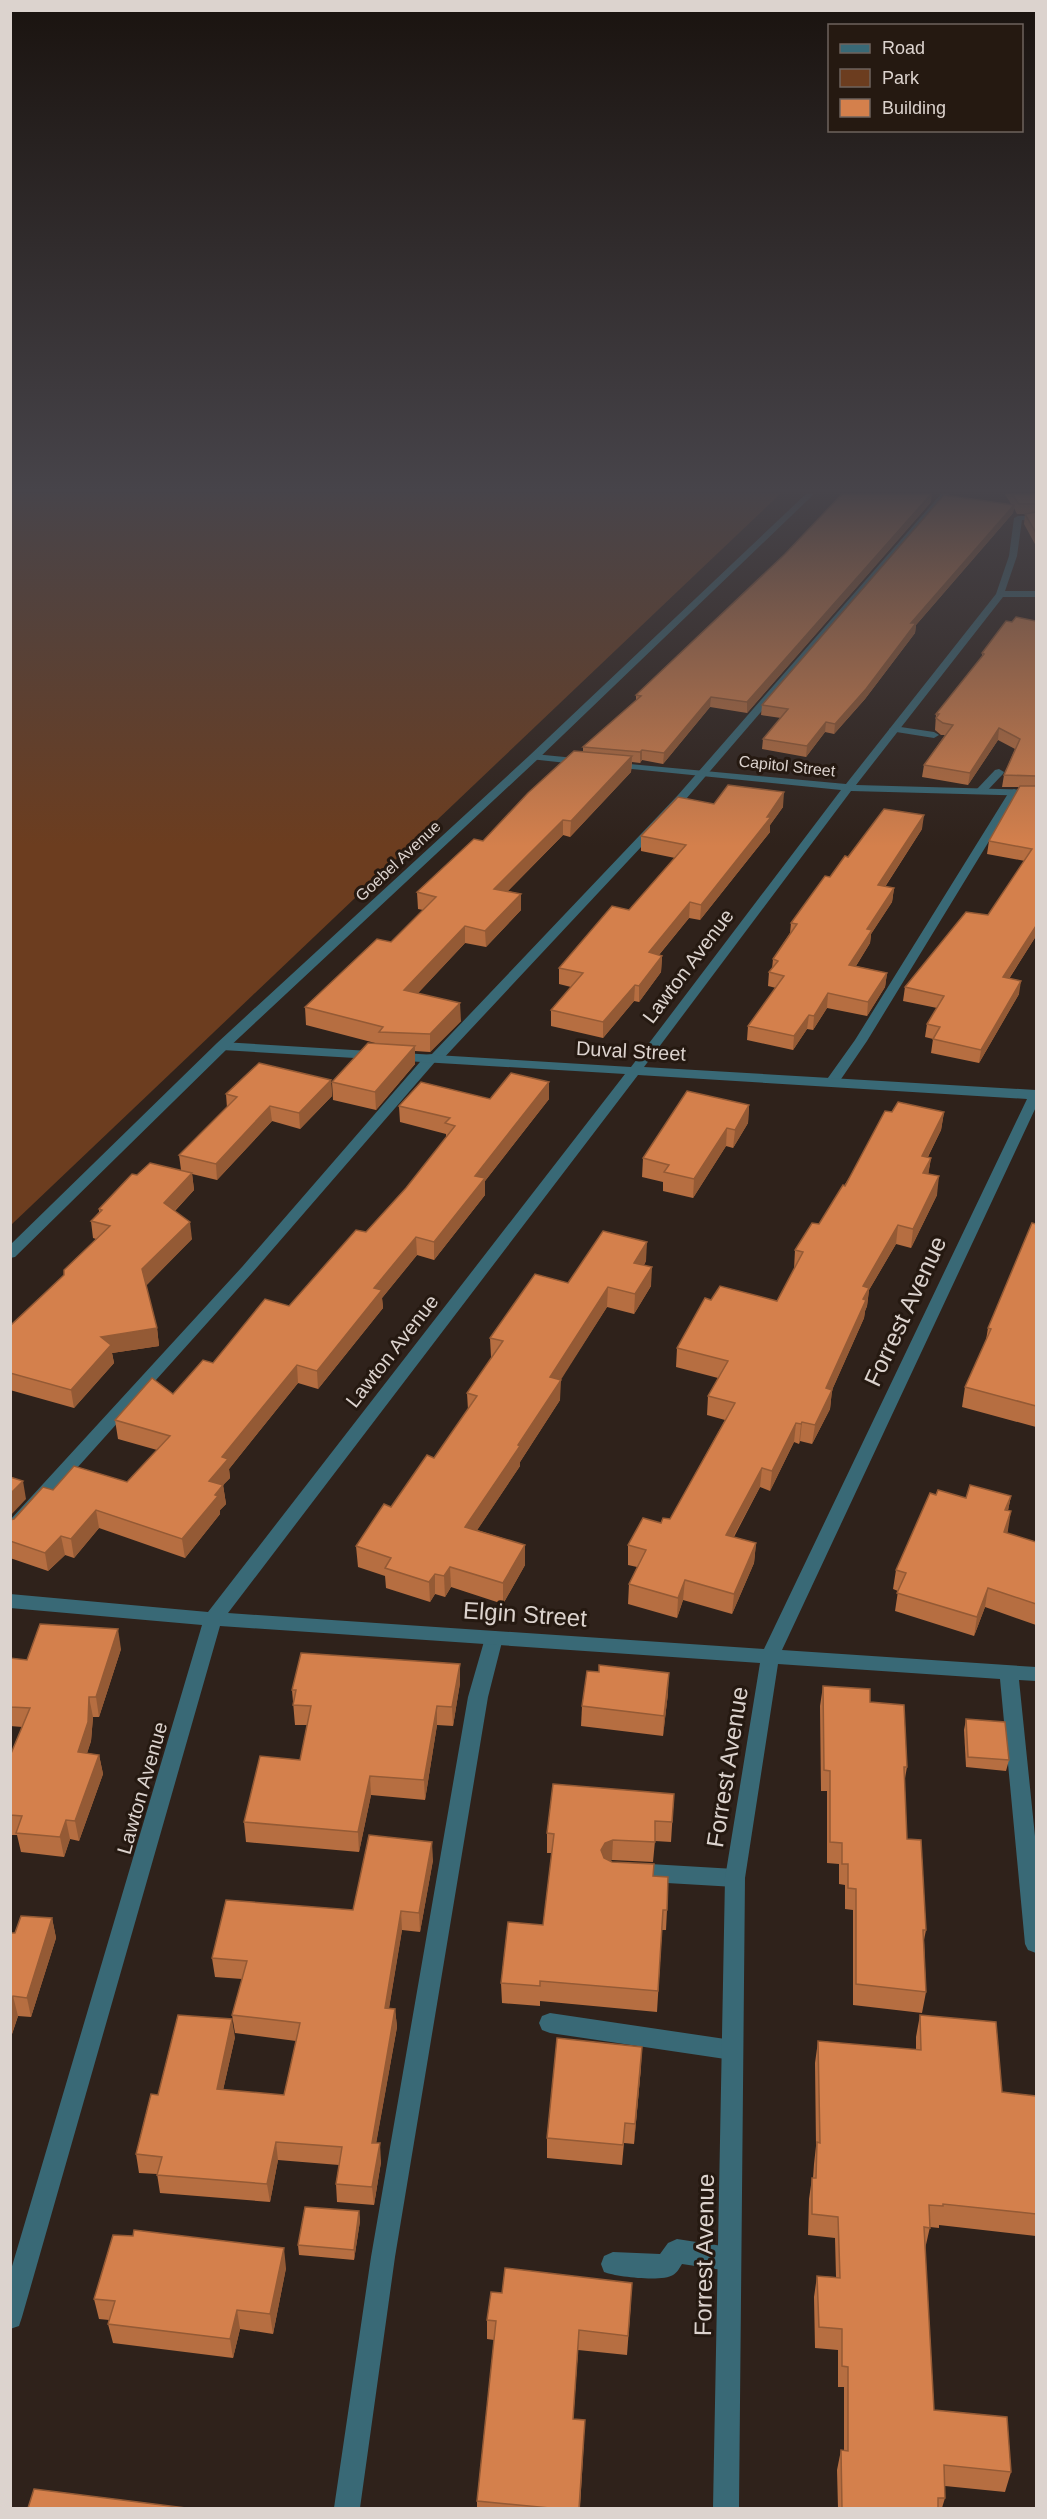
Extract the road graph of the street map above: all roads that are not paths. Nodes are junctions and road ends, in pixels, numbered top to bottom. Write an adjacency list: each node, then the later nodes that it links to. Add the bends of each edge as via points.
1 (687, 612): 6 (street, Goebel Avenue)
2 (842, 612): 10 (street)
3 (986, 612): 4 (street, Lawton Avenue)
4 (894, 729): 5 (street); 11 (street, Lawton Avenue)
5 (934, 735)
6 (534, 757): 7 (street); 15 (street, Goebel Avenue)
7 (594, 763)
8 (606, 764): 10 (street, Capitol Street)
9 (999, 772): 12 (street)
10 (701, 773): 11 (street, Capitol Street); 16 (street, via 561,928)
11 (849, 788): 12 (street, Capitol Street); 17 (street, Lawton Avenue)
12 (981, 791): 13 (street, Capitol Street)
13 (1014, 792): 14 (street, Capitol Street); 18 (street)
14 (1036, 793)
15 (222, 1046): 16 (street, Duval Street); 20 (street, Goebel Avenue)
16 (434, 1058): 17 (street, Duval Street); 21 (street)
17 (635, 1070): 18 (street, Duval Street); 23 (street, Lawton Avenue)
18 (832, 1082): 19 (street, Duval Street)
19 (1036, 1094): 25 (street, Forrest Avenue)
20 (10, 1254)
21 (10, 1532)
22 (10, 1601): 23 (street, Elgin Street)
23 (213, 1618): 24 (street, Elgin Street); 35 (street, Lawton Avenue)
24 (494, 1638): 25 (street, Elgin Street); 36 (street, via 478,1697 383,2257)
25 (770, 1656): 26 (street, Elgin Street); 29 (street, Forrest Avenue)
26 (1009, 1671): 27 (street, Elgin Street); 30 (street)
27 (1036, 1674)
28 (612, 1871): 29 (street)
29 (735, 1878): 32 (street, Forrest Avenue)
30 (1036, 1944)
31 (550, 2024): 32 (street)
32 (732, 2050): 33 (street, Forrest Avenue)
33 (729, 2259): 34 (street, via 677,2251 666,2266); 37 (street, Forrest Avenue)
34 (613, 2264)
35 (10, 2317)
36 (347, 2508)
37 (726, 2508)

